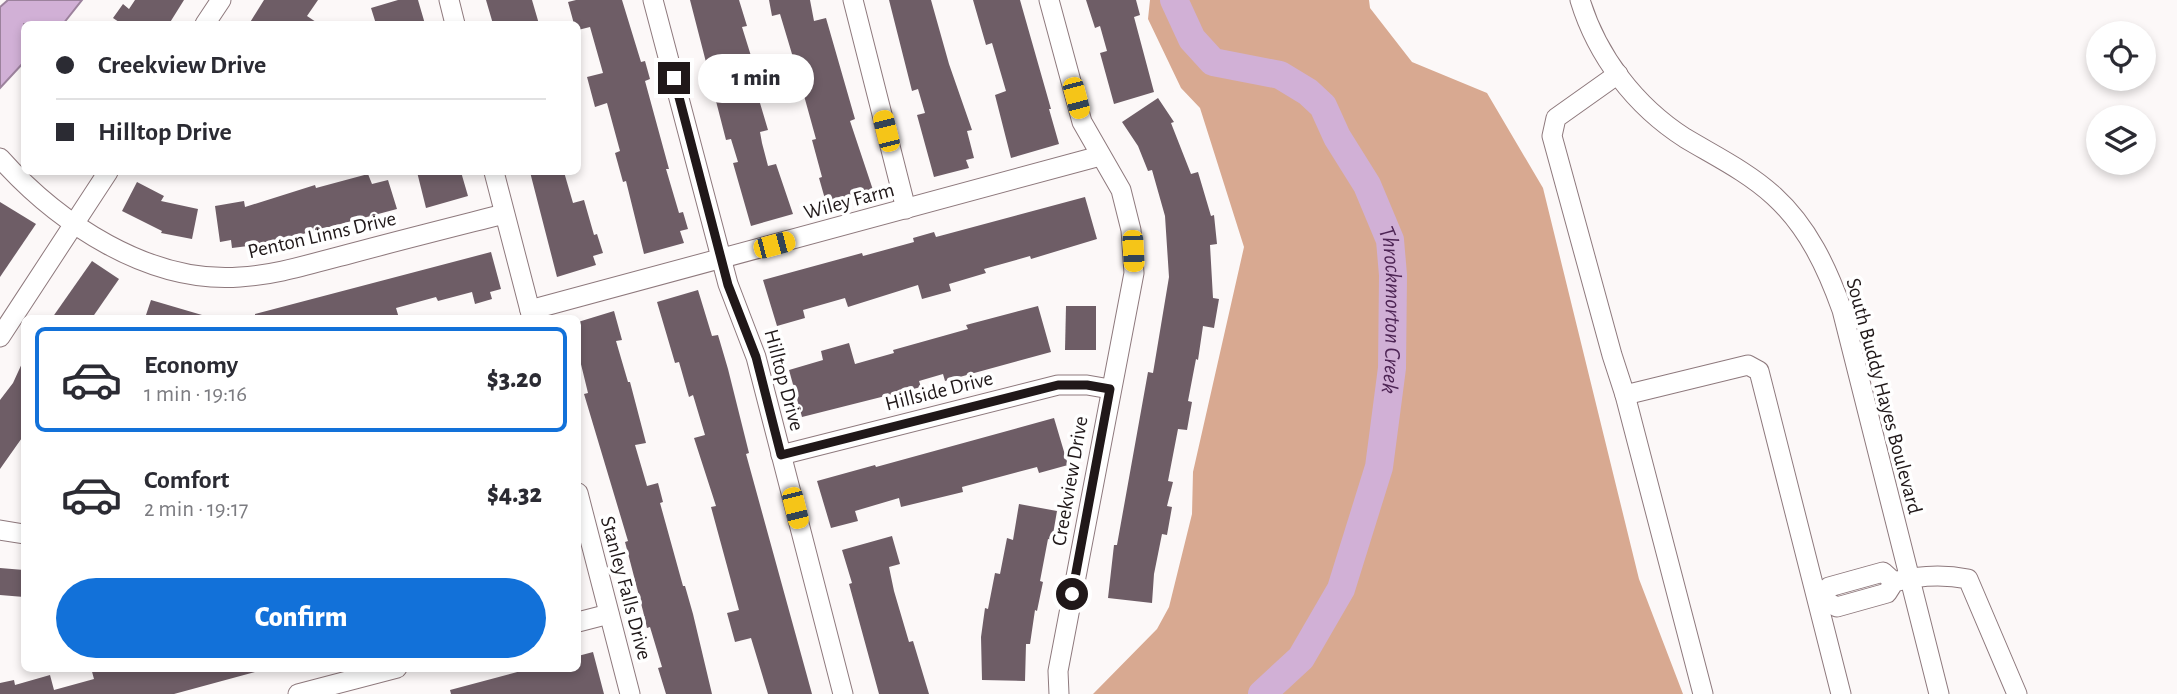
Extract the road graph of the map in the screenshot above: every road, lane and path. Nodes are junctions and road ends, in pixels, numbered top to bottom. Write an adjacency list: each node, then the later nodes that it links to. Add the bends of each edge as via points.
1 (221, 0): 7 (street)
2 (449, 0): 8 (street)
3 (653, 0): 17 (street, Hilltop Drive)
4 (853, 0): 14 (street)
5 (1049, 0): 10 (street, Creekview Drive, via 1082,122)
6 (1580, 0): 9 (street, South Buddy Hayes Boulevard, via 1592,33)
7 (207, 21)
8 (454, 21)
9 (1618, 74): 21 (street, via 1556,118 1552,136); 26 (street, South Buddy Hayes Boulevard, via 1660,119 1773,195 1808,237 1842,310)
10 (1100, 156): 14 (street, Wiley Farm); 20 (street, Creekview Drive, via 1121,190 1131,230 1134,273)
11 (0, 158): 16 (street, Penton Linns Drive, via 24,184)
12 (106, 175): 16 (street)
13 (495, 175): 15 (street)
14 (906, 209): 17 (street, Wiley Farm)
15 (505, 214): 16 (street, Penton Linns Drive, via 238,278 158,268 124,254); 18 (street)
16 (75, 223): 19 (street)
17 (721, 259): 18 (street, Wiley Farm); 22 (street, Hilltop Drive, via 756,357)
18 (531, 314)
19 (0, 337)
20 (1110, 389): 22 (street, Hillside Drive, via 1058,385); 34 (street, Creekview Drive, via 1058,671)
21 (1625, 395): 27 (street, via 1748,365 1759,371); 35 (street)
22 (781, 455): 33 (street, Hilltop Drive)
23 (581, 505): 28 (street, Stanley Falls Drive)
24 (0, 530): 25 (street)
25 (21, 534)
26 (1901, 580): 27 (street, via 1883,572 1829,587); 37 (street, South Buddy Hayes Boulevard); 38 (street, via 1942,574 1968,579)
27 (1820, 601): 36 (street)
28 (609, 614): 29 (street); 32 (street, Stanley Falls Drive)
29 (581, 621)
30 (382, 672): 31 (street)
31 (298, 694)
32 (630, 694)
33 (843, 694)
34 (1059, 694)
35 (1703, 694)
36 (1841, 694)
37 (1939, 694)
38 (2017, 694)

